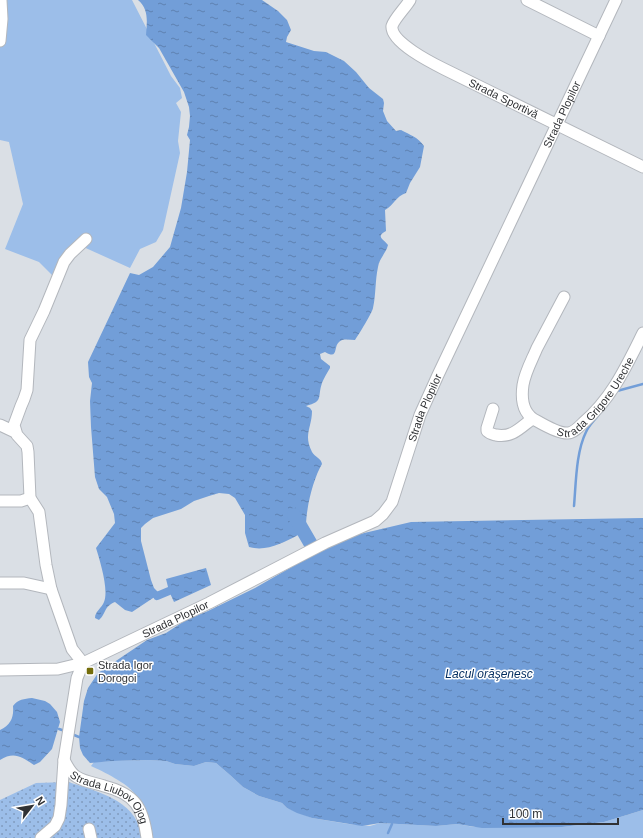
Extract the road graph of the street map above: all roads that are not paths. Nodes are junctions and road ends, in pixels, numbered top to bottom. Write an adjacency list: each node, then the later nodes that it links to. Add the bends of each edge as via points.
1 (1, 0): 6 (street)
2 (410, 0): 7 (street, Strada Sportivă, via 392,27 394,35 407,47 434,64)
3 (528, 0): 5 (street)
4 (616, 0): 5 (street, Strada Plopilor)
5 (599, 36): 7 (street, Strada Plopilor)
6 (0, 41)
7 (557, 124): 8 (street, Strada Sportivă); 20 (street, Strada Plopilor, via 420,415 389,508 368,524)
8 (643, 167)
9 (86, 239): 15 (street, via 64,262 30,340 27,390 15,422)
10 (564, 297): 13 (street, Strada Grigore Ureche, via 526,371 522,394 524,408)
11 (643, 333): 13 (street, Strada Grigore Ureche, via 608,396 580,426 572,432 564,433)
12 (493, 409): 13 (street, Strada Grigore Ureche, via 487,428 491,434 508,436)
13 (532, 419)
14 (0, 425): 15 (street)
15 (16, 432): 16 (street, via 27,446)
16 (30, 498): 17 (street, via 21,502); 19 (street, via 39,512)
17 (0, 501)
18 (0, 583): 19 (street, via 24,583)
19 (52, 589): 20 (street, via 72,649)
20 (83, 663): 21 (street, Strada Plopilor, via 58,669); 22 (street, via 78,678)
21 (0, 670)
22 (64, 760): 23 (street, via 59,818 55,826); 24 (street, Strada Liubov Ojog, via 76,777 116,789 129,797 140,809)
23 (41, 838)
24 (147, 838)

